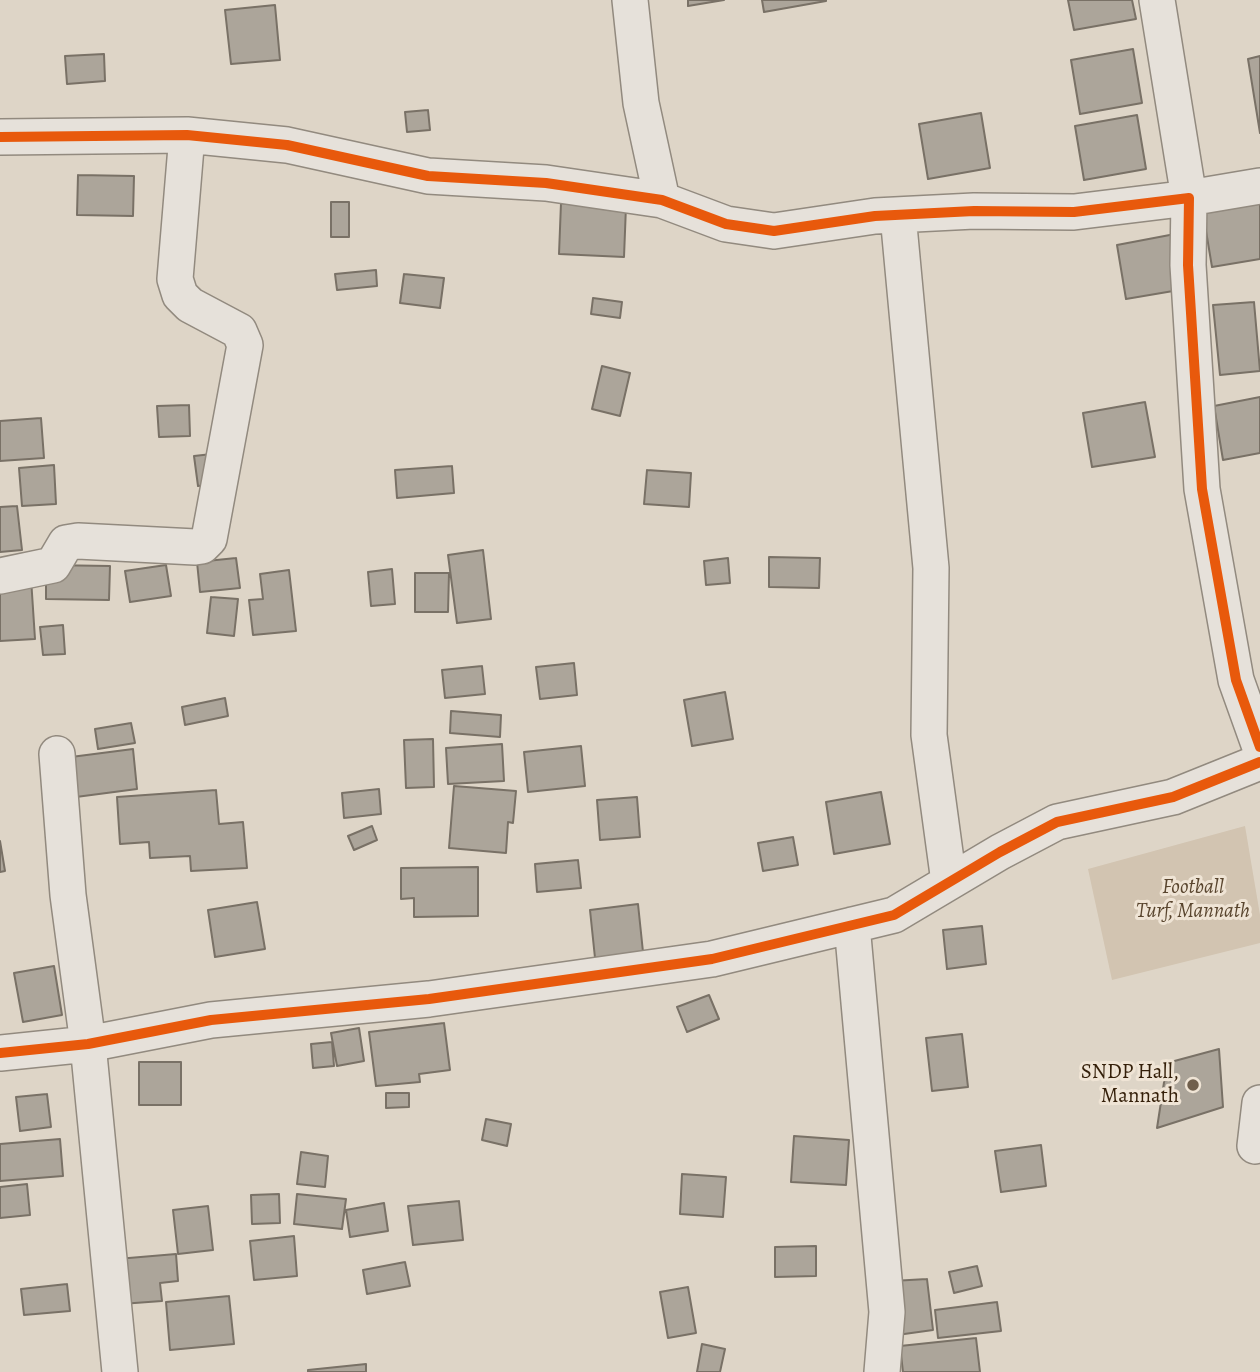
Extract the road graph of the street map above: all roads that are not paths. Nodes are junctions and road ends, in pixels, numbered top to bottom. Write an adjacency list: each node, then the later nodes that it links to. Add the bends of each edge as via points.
1 (630, 0): 7 (street, via 641,103)
2 (1157, 0): 6 (street)
3 (187, 135): 4 (street); 7 (street, via 287,145 428,176 546,183); 9 (street, via 175,279 180,295 190,305 239,331 245,345 209,539 195,547 66,543 53,565)
4 (0, 137)
5 (1260, 186): 6 (street)
6 (1189, 198): 8 (street, via 1074,212); 10 (street, via 1188,265 1202,489 1236,680)
7 (662, 201): 8 (street, via 726,224 775,231)
8 (898, 215): 13 (street, via 930,568 929,735)
9 (0, 576)
10 (1260, 747)
11 (57, 754): 15 (street, via 68,895)
12 (1260, 762): 13 (street, via 1173,797 1057,822)
13 (949, 882): 14 (street, via 894,915)
14 (852, 925): 15 (street, via 712,959 429,999 211,1020); 20 (street, via 887,1312)
15 (88, 1044): 16 (street); 19 (street)
16 (0, 1052)
17 (1260, 1103): 18 (street)
18 (1255, 1146)
19 (120, 1372)
20 (882, 1372)

